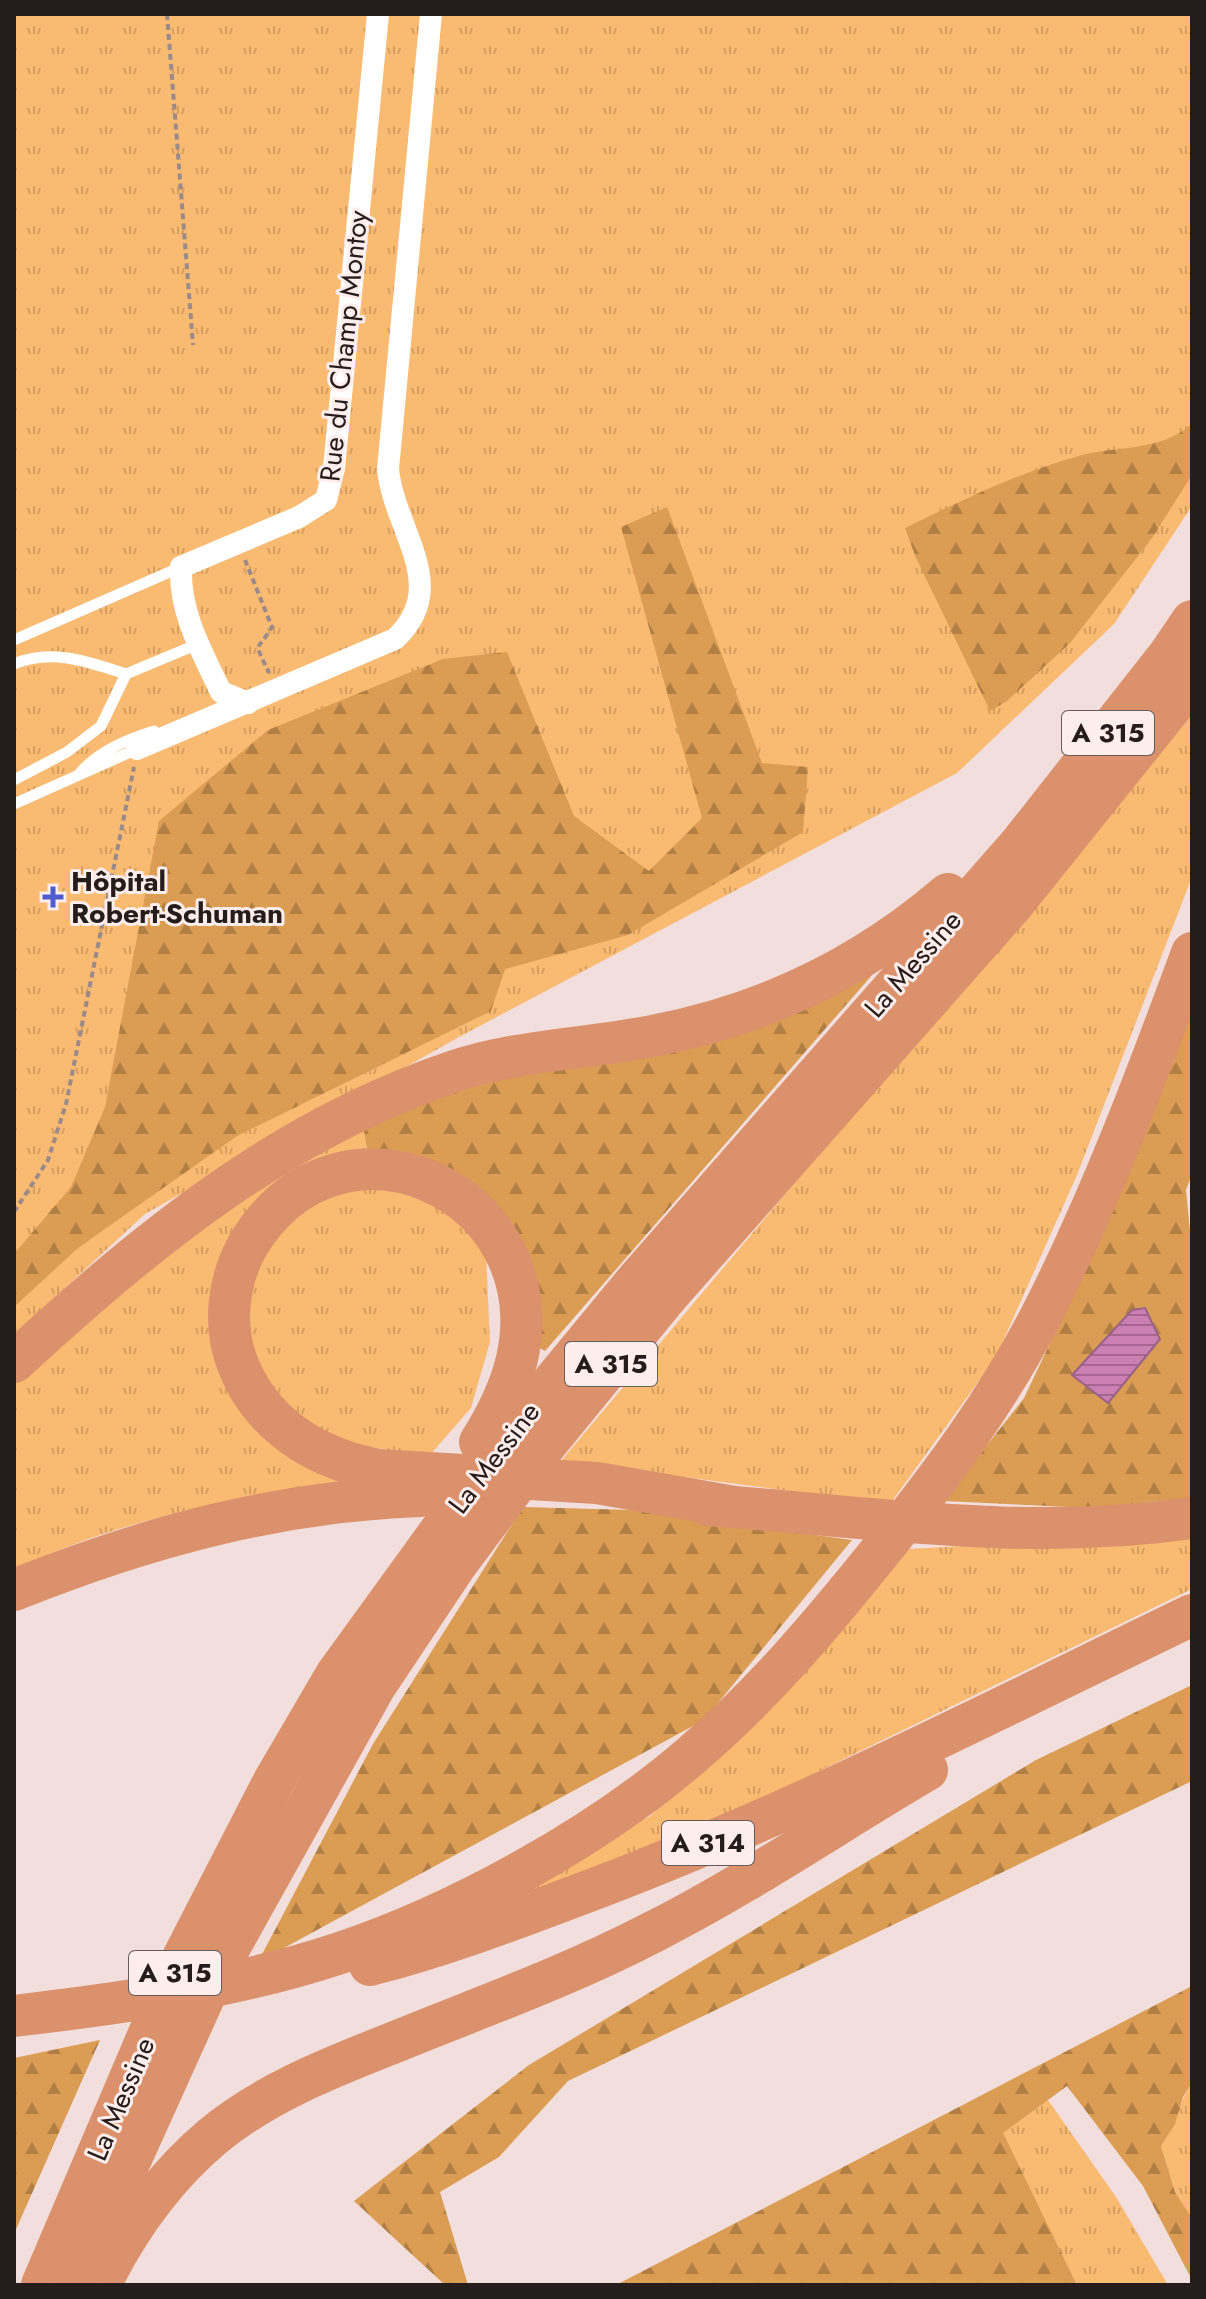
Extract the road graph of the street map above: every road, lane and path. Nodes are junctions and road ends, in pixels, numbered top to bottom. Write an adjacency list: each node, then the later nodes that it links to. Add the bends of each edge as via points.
1 (167, 14): 4 (path)
2 (378, 14): 5 (street, Rue du Champ Montoy, via 334,468 326,500)
3 (431, 14): 13 (street, Rue du Champ Montoy, via 388,469 391,495 423,581 422,598 395,639)
4 (193, 345)
5 (237, 543): 6 (street, Rue du Champ Montoy); 13 (path, via 272,627 257,647)
6 (181, 567): 8 (lane); 9 (street, via 180,593)
7 (1192, 621): 20 (highway, La Messine / A 315)
8 (14, 640)
9 (198, 644): 11 (lane); 14 (street, via 221,692)
10 (14, 664): 11 (lane, via 30,657 73,657)
11 (126, 674): 18 (lane, via 101,726 67,752)
12 (1192, 681): 35 (highway, La Messine / A 315, via 1013,904 668,1295 455,1566 375,1686 213,1977)
13 (278, 690): 14 (street, Rue du Champ Montoy)
14 (248, 703): 15 (street, Rue du Champ Montoy)
15 (182, 730): 16 (street, Rue du Champ Montoy); 17 (lane, via 153,731 126,741 91,760)
16 (137, 749): 17 (lane); 22 (path, via 66,1104 48,1160)
17 (77, 777): 19 (lane)
18 (14, 780)
19 (14, 804)
20 (1021, 843): 23 (highway, via 845,970 758,1009 652,1036 460,1070 341,1116 257,1166 172,1227); 29 (highway, La Messine / A 315, via 628,1290 515,1428)
21 (1192, 953): 30 (highway, via 1112,1162 1012,1367 946,1469 805,1642 693,1755 630,1803 472,1896)
22 (14, 1212)
23 (14, 1362)
24 (366, 1484): 25 (highway, via 469,1494 591,1490 867,1519 1037,1530); 26 (highway, via 150,1540); 29 (highway, via 260,1406 242,1376 229,1332 237,1272 269,1215 326,1177 378,1168 446,1187 484,1218 508,1253 521,1328 511,1380 488,1428)
25 (1192, 1518)
26 (14, 1590)
27 (1192, 1615): 28 (highway, A 314)
28 (1099, 1660): 30 (highway, A 314, via 658,1865 395,1959); 36 (highway, via 1048,1704 651,1933 522,1992 304,2079 255,2107 212,2137 155,2197)
29 (336, 1675): 34 (highway, La Messine / A 315, via 274,1781 174,1975)
30 (303, 1974): 31 (highway, A 314, via 179,2008)
31 (74, 2015): 32 (highway); 33 (highway, A 314)
32 (14, 2016)
33 (14, 2026)
34 (42, 2285)
35 (74, 2285)
36 (99, 2285)

